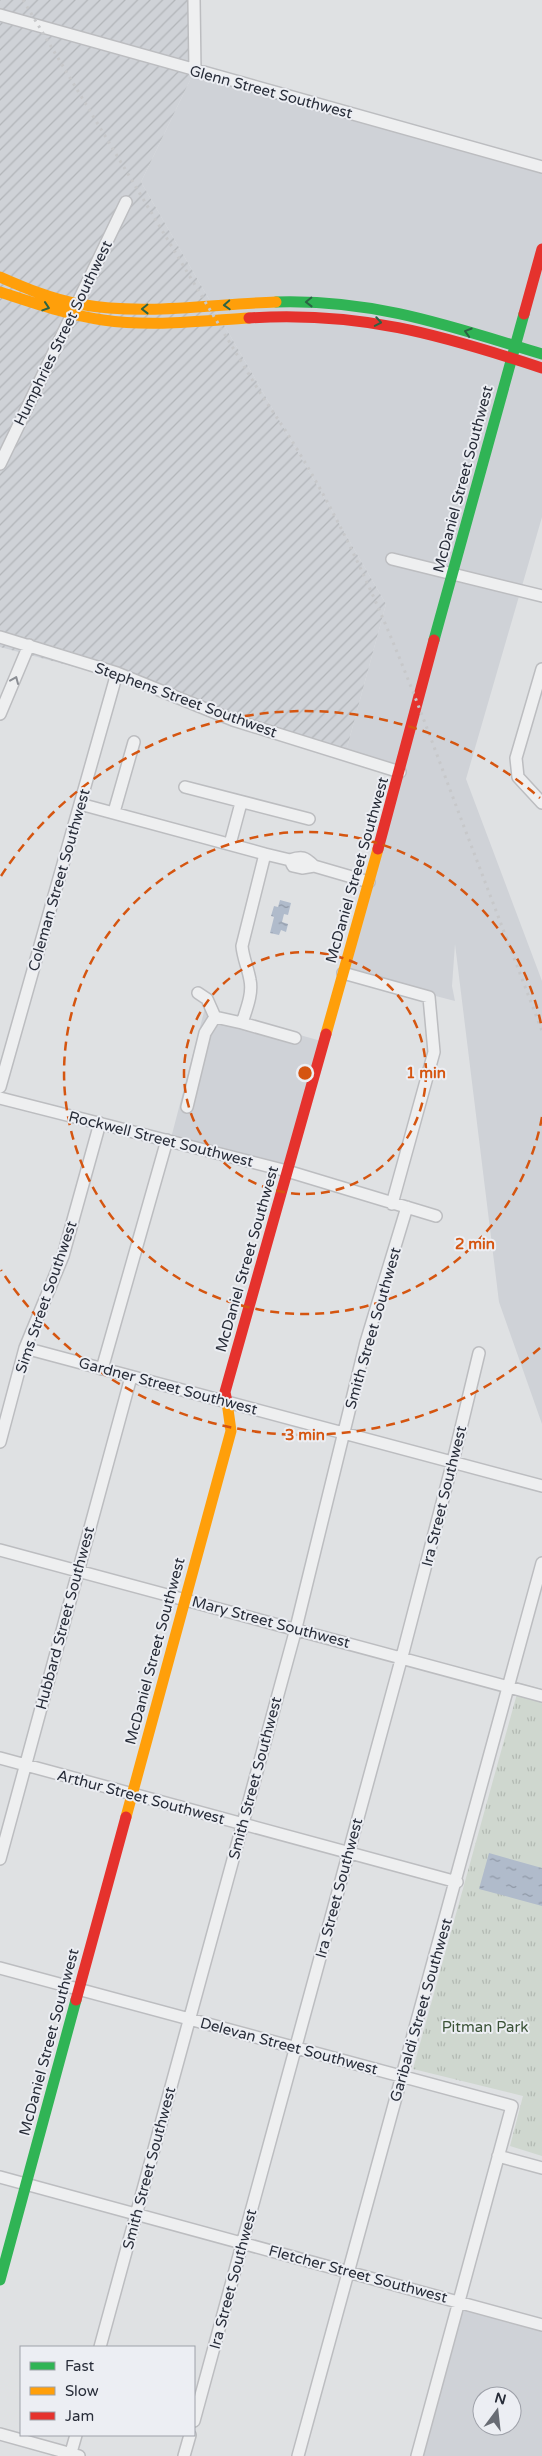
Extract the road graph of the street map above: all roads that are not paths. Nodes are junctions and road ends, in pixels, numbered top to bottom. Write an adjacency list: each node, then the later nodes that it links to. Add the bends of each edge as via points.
1 (194, 0): 3 (street)
2 (0, 15): 3 (street, Glenn Street Southwest)
3 (195, 71): 4 (street, Glenn Street Southwest)
4 (542, 167)
5 (126, 202): 9 (street, Humphries Street Southwest)
6 (542, 249): 11 (street, McDaniel Street Southwest)
7 (0, 277): 9 (street, via 27,289)
8 (0, 292): 10 (street, one-way to 10)
9 (78, 304): 10 (street, Humphries Street Southwest); 11 (street, one-way to 9, via 415,316 339,303 145,309)
10 (72, 315): 13 (street, one-way to 13, via 144,323 284,316 350,318 422,331); 15 (street, Humphries Street Southwest)
11 (514, 346): 12 (street); 13 (street, McDaniel Street Southwest)
12 (542, 354)
13 (511, 358): 14 (street); 17 (street, McDaniel Street Southwest)
14 (542, 368)
15 (0, 464)
16 (392, 558): 17 (street)
17 (454, 573): 18 (street); 25 (street, McDaniel Street Southwest)
18 (542, 596)
19 (0, 637): 20 (street, Stephens Street Southwest)
20 (30, 645): 22 (street, Stephens Street Southwest); 23 (street, one-way to 20)
21 (542, 670): 28 (street, via 516,758 518,778)
22 (116, 673): 25 (street, Stephens Street Southwest, via 233,720); 29 (street, Coleman Street Southwest)
23 (0, 714)
24 (134, 742): 30 (street)
25 (400, 772): 34 (street, McDaniel Street Southwest)
26 (185, 787): 27 (street)
27 (241, 803): 31 (street); 32 (street)
28 (542, 803)
29 (80, 804): 30 (street); 40 (street, Coleman Street Southwest)
30 (114, 812): 32 (street)
31 (309, 819)
32 (230, 844): 33 (street)
33 (265, 854): 34 (street, via 290,860 293,866 314,866); 38 (street, via 242,946 251,982)
34 (369, 882): 35 (street, McDaniel Street Southwest)
35 (343, 973): 45 (street, McDaniel Street Southwest); 46 (street, via 429,997 434,1052)
36 (198, 993): 37 (street, via 207,998)
37 (215, 1017): 38 (street); 42 (street, via 205,1033)
38 (242, 1023): 39 (street)
39 (295, 1038)
40 (0, 1087)
41 (0, 1098): 43 (street, Rockwell Street Southwest)
42 (187, 1107)
43 (100, 1123): 44 (street, Rockwell Street Southwest); 49 (street, Sims Street Southwest, via 63,1256)
44 (167, 1140): 45 (street, Rockwell Street Southwest); 51 (street)
45 (287, 1171): 46 (street, Rockwell Street Southwest); 53 (street, McDaniel Street Southwest, via 225,1392)
46 (392, 1204): 47 (street, Rockwell Street Southwest)
47 (407, 1207): 48 (street, Rockwell Street Southwest); 54 (street, Smith Street Southwest, via 366,1342)
48 (436, 1216)
49 (25, 1348): 51 (street, Gardner Street Southwest); 55 (street, Sims Street Southwest)
50 (479, 1353): 56 (street, Ira Street Southwest)
51 (102, 1369): 52 (street, Gardner Street Southwest)
52 (131, 1377): 53 (street, Gardner Street Southwest); 60 (street, Hubbard Street Southwest)
53 (226, 1402): 54 (street, Gardner Street Southwest); 61 (street, McDaniel Street Southwest, via 231,1431)
54 (344, 1433): 56 (street, Gardner Street Southwest); 62 (street, Smith Street Southwest)
55 (0, 1442)
56 (453, 1462): 57 (street, Gardner Street Southwest); 63 (street, Ira Street Southwest)
57 (542, 1486)
58 (0, 1550): 60 (street, Mary Street Southwest)
59 (542, 1564): 64 (street, Garibaldi Street Southwest)
60 (78, 1570): 61 (street, Mary Street Southwest); 67 (street, Hubbard Street Southwest)
61 (185, 1599): 62 (street, Mary Street Southwest); 68 (street, McDaniel Street Southwest)
62 (296, 1628): 63 (street, Mary Street Southwest); 69 (street, Smith Street Southwest)
63 (402, 1658): 64 (street, Mary Street Southwest); 70 (street, Ira Street Southwest)
64 (508, 1687): 65 (street, Mary Street Southwest); 72 (street, Garibaldi Street Southwest)
65 (542, 1696)
66 (0, 1758): 67 (street, Arthur Street Southwest)
67 (25, 1765): 68 (street, Arthur Street Southwest); 71 (street, Hubbard Street Southwest)
68 (131, 1794): 69 (street, Arthur Street Southwest); 74 (street, McDaniel Street Southwest)
69 (242, 1824): 70 (street, Arthur Street Southwest); 75 (street, Smith Street Southwest)
70 (349, 1853): 72 (street, Arthur Street Southwest); 76 (street, Ira Street Southwest)
71 (0, 1859)
72 (457, 1882): 77 (street, Garibaldi Street Southwest)
73 (0, 1968): 74 (street, Delevan Street Southwest)
74 (78, 1988): 75 (street, Delevan Street Southwest); 81 (street, McDaniel Street Southwest)
75 (189, 2019): 76 (street, Delevan Street Southwest); 82 (street, Smith Street Southwest)
76 (296, 2048): 77 (street, Delevan Street Southwest); 83 (street, Ira Street Southwest)
77 (401, 2076): 78 (street, Delevan Street Southwest, via 512,2106); 84 (street, Garibaldi Street Southwest)
78 (498, 2156): 79 (street); 86 (street)
79 (542, 2168)
80 (0, 2177): 81 (street, Fletcher Street Southwest)
81 (26, 2184): 82 (street, Fletcher Street Southwest); 85 (street, McDaniel Street Southwest)
82 (136, 2214): 83 (street, Fletcher Street Southwest); 88 (street, Smith Street Southwest)
83 (243, 2242): 84 (street, Fletcher Street Southwest); 89 (street, Ira Street Southwest)
84 (349, 2271): 86 (street, Fletcher Street Southwest); 95 (street, Garibaldi Street Southwest)
85 (0, 2280)
86 (459, 2302): 87 (street, Fletcher Street Southwest); 96 (street)
87 (542, 2325)
88 (100, 2346)
89 (195, 2417)
90 (0, 2434): 93 (street)
91 (76, 2436): 93 (street)
92 (190, 2436): 94 (street)
93 (73, 2455)
94 (184, 2456)
95 (298, 2456)
96 (417, 2456)

